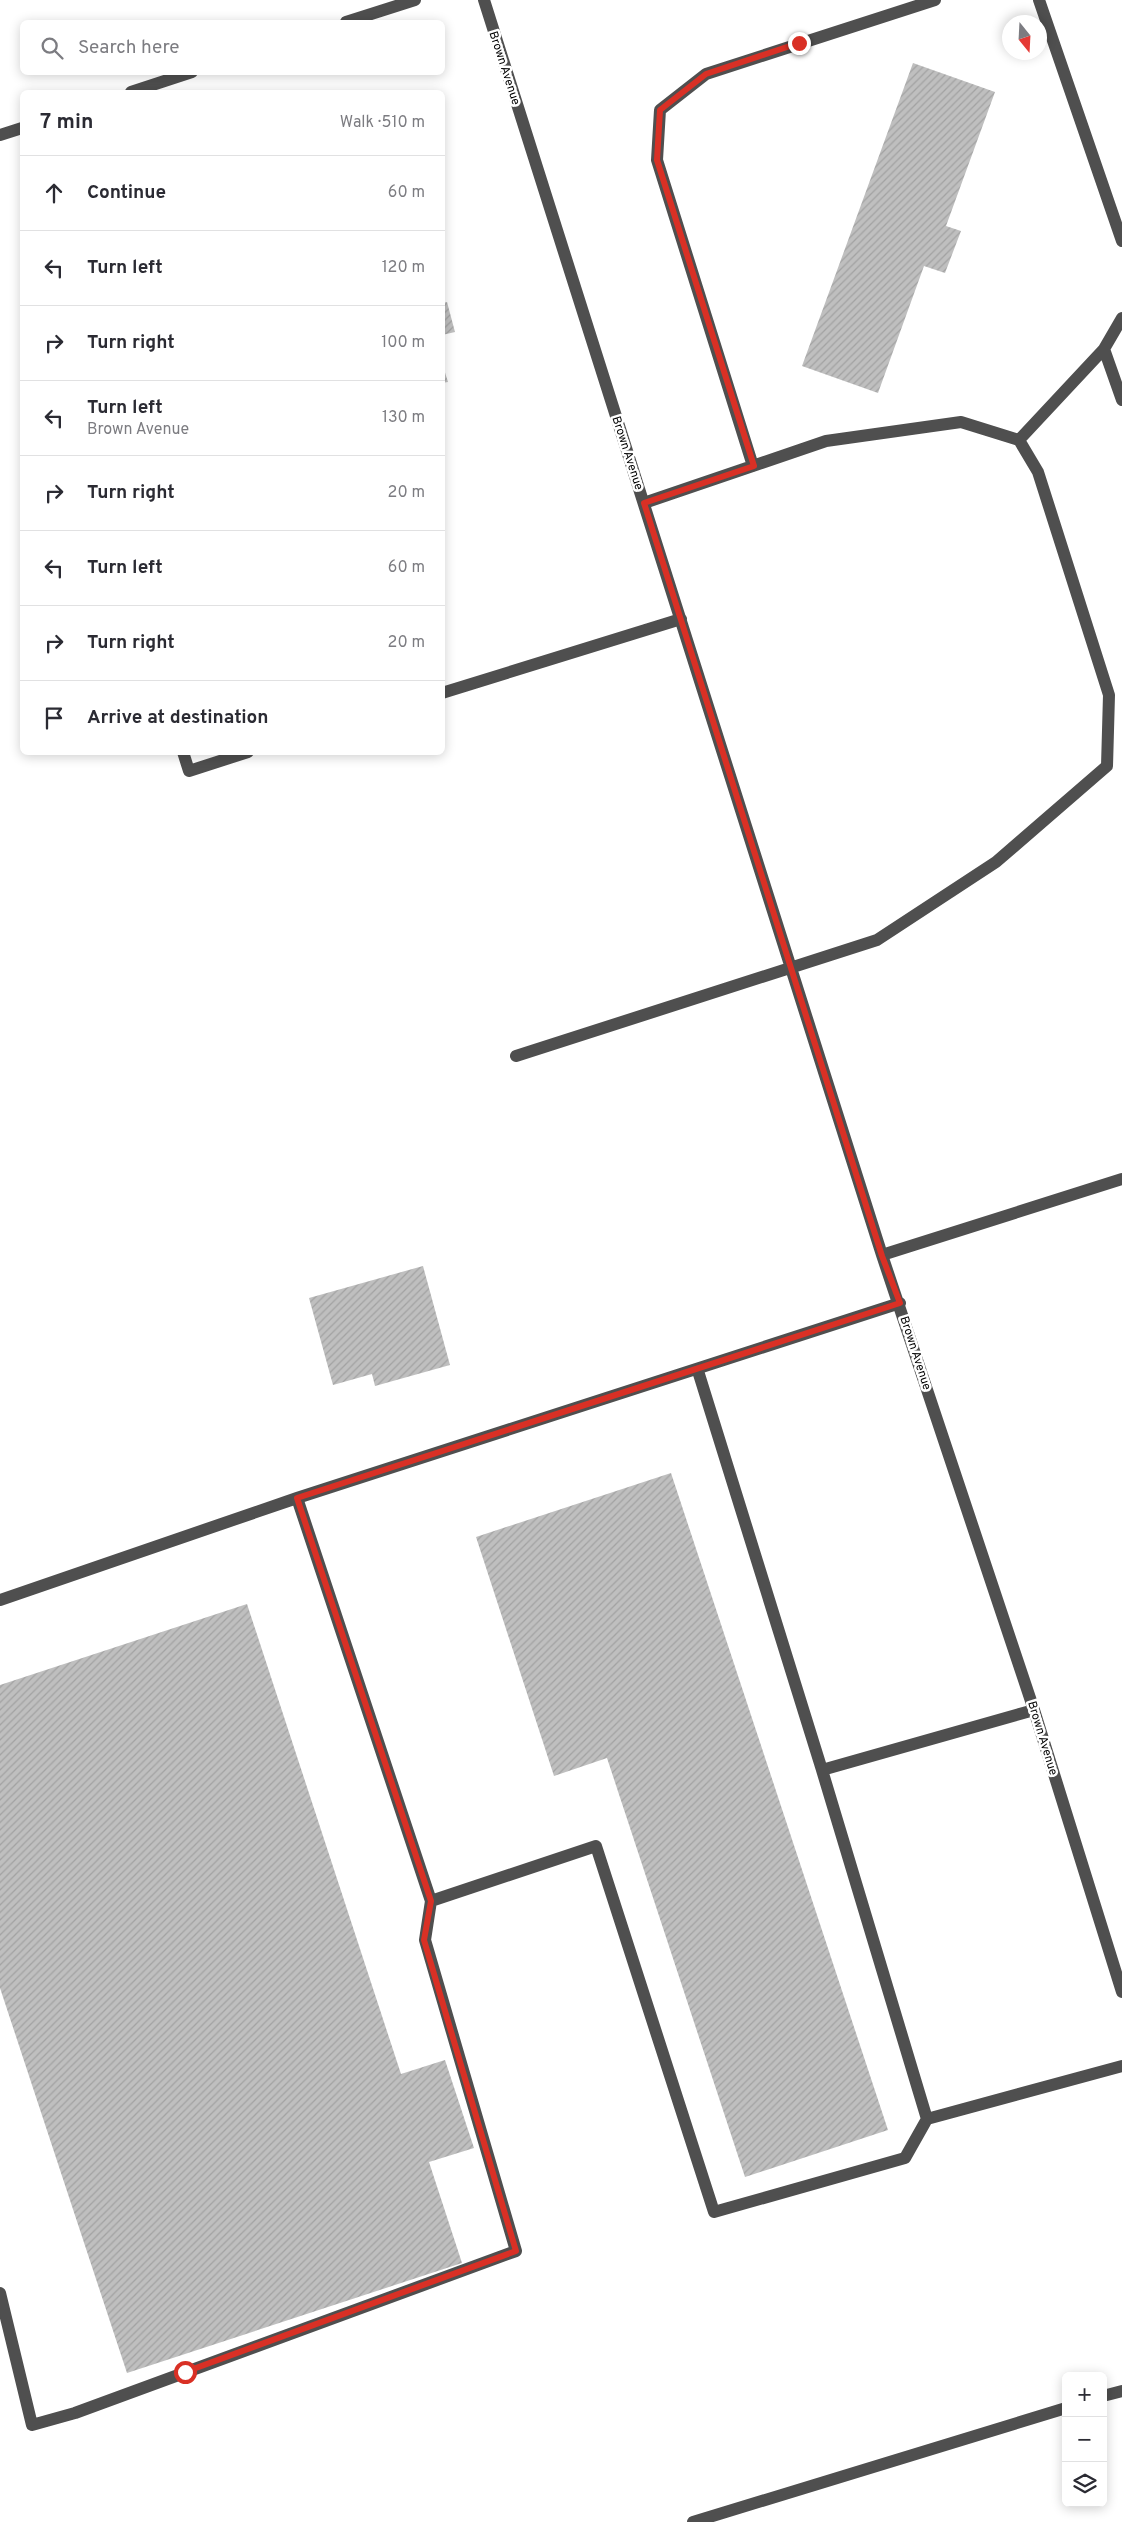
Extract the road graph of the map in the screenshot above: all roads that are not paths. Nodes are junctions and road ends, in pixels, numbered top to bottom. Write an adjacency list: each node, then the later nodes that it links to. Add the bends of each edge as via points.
1 (415, 0): 5 (street)
2 (484, 0): 16 (street, Brown Avenue)
3 (935, 0): 15 (street, via 706,74 660,110 657,160)
4 (1039, 0): 10 (street)
5 (352, 20)
6 (183, 75): 7 (street)
7 (137, 90)
8 (20, 129): 9 (street)
9 (0, 135)
10 (1122, 241)
11 (1122, 318): 12 (street)
12 (1104, 349): 13 (street); 14 (street)
13 (1122, 400)
14 (1019, 440): 15 (street, via 961,422 826,441); 21 (street, via 1038,472 1109,695 1107,766 996,862 877,940)
15 (754, 466): 16 (street)
16 (644, 503): 17 (street, Brown Avenue)
17 (681, 619): 18 (street); 21 (street, Brown Avenue)
18 (445, 692)
19 (184, 755): 20 (street, via 188,771)
20 (239, 755)
21 (792, 968): 22 (street); 24 (street, Brown Avenue)
22 (516, 1056)
23 (1122, 1179): 24 (street)
24 (882, 1256): 25 (street, Brown Avenue)
25 (900, 1303): 26 (street); 29 (street, Brown Avenue)
26 (698, 1370): 27 (street); 30 (street)
27 (297, 1498): 28 (street); 31 (street)
28 (0, 1600)
29 (1034, 1710): 30 (street); 32 (street, Brown Avenue)
30 (822, 1770): 34 (street)
31 (431, 1901): 34 (street, via 596,1846 714,2212 905,2158); 35 (street, via 424,1940 516,2251 75,2413 32,2425)
32 (1122, 1992)
33 (1122, 2066): 34 (street)
34 (928, 2119)
35 (0, 2293)
36 (1122, 2391): 37 (street)
37 (1107, 2395)
38 (1062, 2409): 39 (street)
39 (693, 2522)

